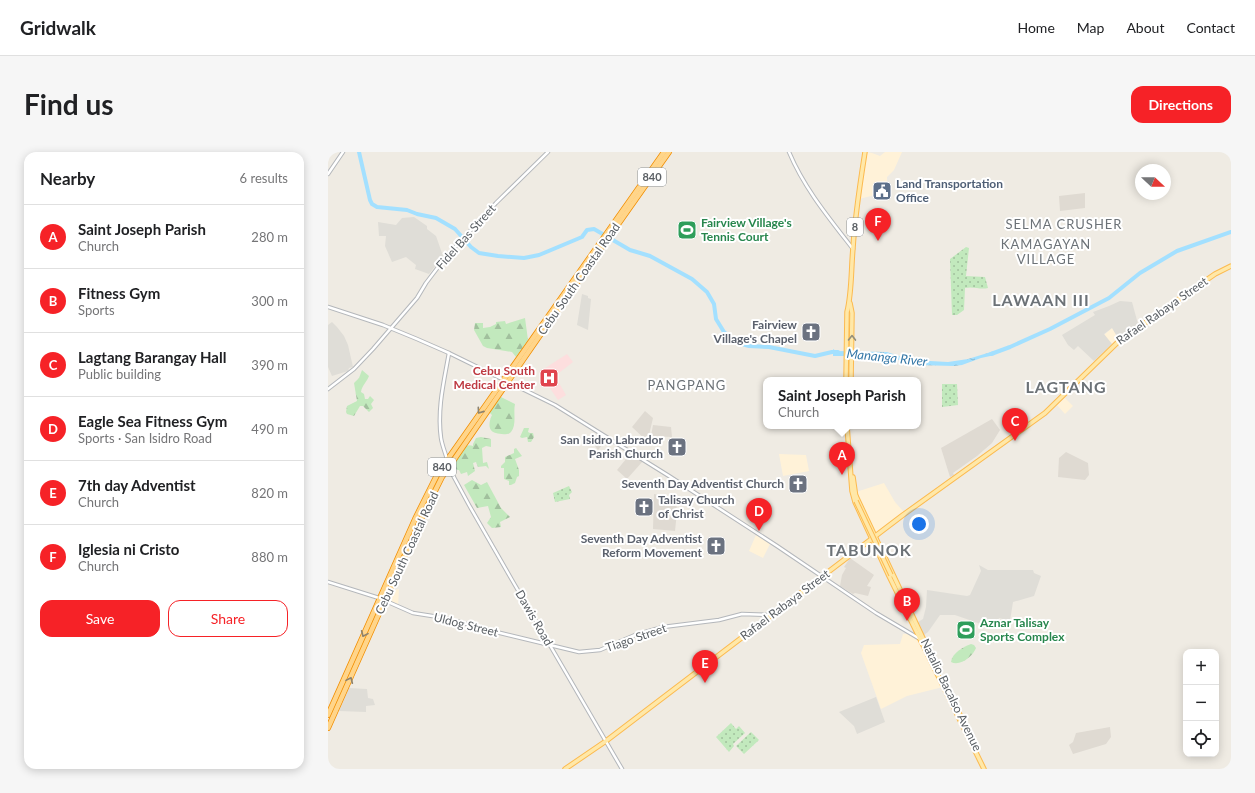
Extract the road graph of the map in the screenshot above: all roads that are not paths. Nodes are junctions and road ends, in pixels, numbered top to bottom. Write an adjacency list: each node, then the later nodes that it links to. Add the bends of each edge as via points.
1 (343, 152): 7 (street)
2 (548, 152): 13 (street, Fidel Bas Street, via 481,218 445,258 417,298)
3 (664, 152): 8 (highway, Cebu South Coastal Road / 840)
4 (670, 152): 8 (highway, Cebu South Coastal Road / 840)
5 (789, 152): 9 (street, via 817,202)
6 (865, 152): 9 (main road, 8, via 857,197)
7 (328, 174)
8 (632, 201): 17 (highway, Cebu South Coastal Road / 840)
9 (853, 249): 11 (main road, 8)
10 (1231, 266): 23 (main road, Rafael Rabaya Street, via 1215,274 1128,334 1045,413)
11 (850, 303): 15 (main road, 8, via 847,312); 16 (main road, 8, one-way to 11)
12 (328, 307): 13 (street)
13 (391, 328): 14 (street); 18 (street, Fidel Bas Street, via 354,369)
14 (449, 353): 17 (street); 20 (street, via 440,417 441,438)
15 (846, 377)
16 (851, 377)
17 (505, 380): 20 (highway, Cebu South Coastal Road / 840, one-way to 20); 21 (highway, Cebu South Coastal Road / 840); 24 (street, via 585,422)
18 (328, 389)
19 (848, 429): 22 (main road, Natalio Bacalso Avenue)
20 (447, 459): 27 (highway, Cebu South Coastal Road / 840, via 416,517)
21 (449, 467): 27 (highway, Cebu South Coastal Road / 840); 30 (street, Dawis Road)
22 (854, 496): 23 (main road, Natalio Bacalso Avenue); 25 (main road, Natalio Bacalso Avenue, bridge)
23 (874, 538): 24 (main road, Rafael Rabaya Street); 25 (main road, Natalio Bacalso Avenue)
24 (822, 576): 28 (main road, Rafael Rabaya Street); 29 (street, via 876,613)
25 (893, 579): 29 (main road, Natalio Bacalso Avenue)
26 (328, 582): 27 (street, Uldog Street)
27 (382, 599): 30 (street, Uldog Street, via 413,613 445,618); 31 (highway, Cebu South Coastal Road / 840, one-way to 31); 32 (highway, Cebu South Coastal Road / 840, one-way to 27)
28 (771, 615): 30 (street, Tiago Street, via 742,614 719,620 664,627 593,651 578,652); 33 (main road, Rafael Rabaya Street)
29 (922, 640): 36 (main road, Natalio Bacalso Avenue)
30 (549, 644): 33 (street, Dawis Road)
31 (328, 715)
32 (328, 728)
33 (606, 741): 34 (main road, Rafael Rabaya Street); 35 (street, Dawis Road)
34 (565, 769)
35 (622, 769)
36 (985, 769)

